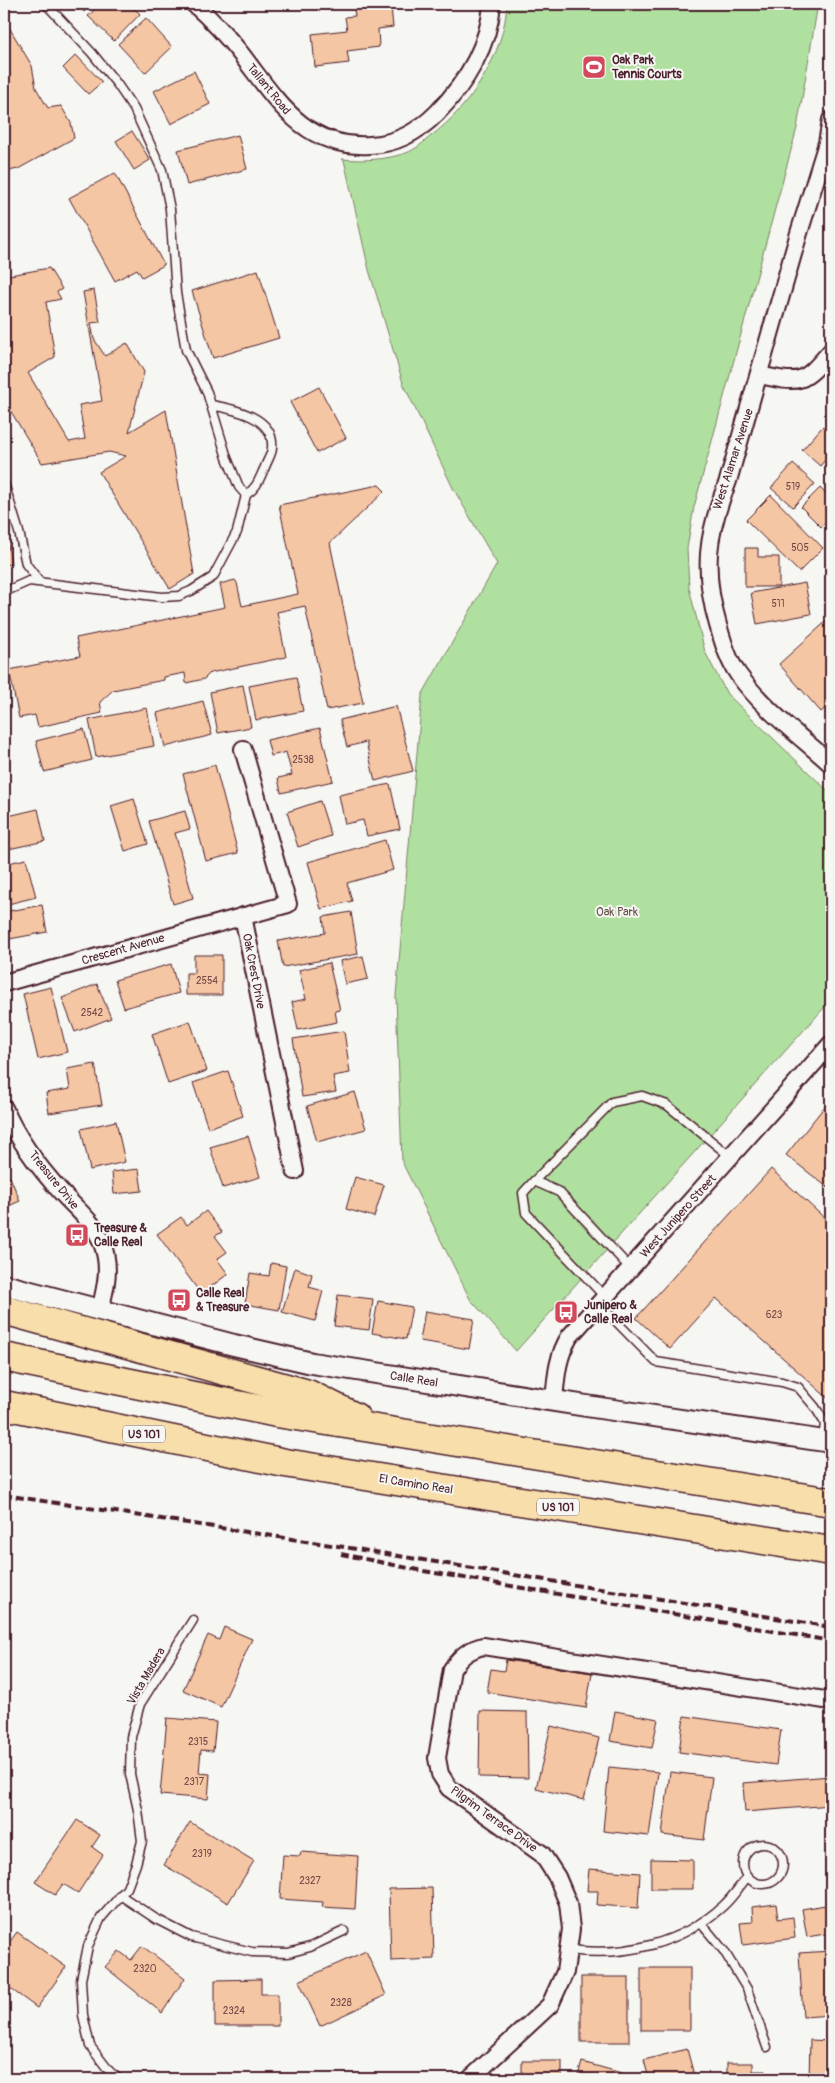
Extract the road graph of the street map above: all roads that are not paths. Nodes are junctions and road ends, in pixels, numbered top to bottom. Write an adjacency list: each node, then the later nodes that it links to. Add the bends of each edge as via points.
1 (46, 4): 7 (lane, via 117,84 134,109 162,170 170,209 176,293 186,350)
2 (194, 4): 3 (street, Tallant Road, via 240,52 270,94 296,121 324,137 357,146 381,145 402,139 433,117 451,99 478,55 487,32)
3 (492, 4)
4 (831, 120): 6 (street, West Alamar Avenue)
5 (831, 351): 6 (street, via 804,379 793,382)
6 (759, 375): 13 (street, West Alamar Avenue, via 728,481 715,512 709,543 711,602 724,648 738,674 758,698)
7 (211, 405): 9 (lane, via 227,458 239,487); 9 (lane, via 242,412 260,421 270,435 272,449 266,464 255,488)
8 (4, 483): 10 (lane, via 26,564)
9 (246, 495): 10 (lane, via 237,532 213,577 179,596 162,597)
10 (39, 581): 11 (lane, via 29,581)
11 (4, 592)
12 (242, 749): 14 (street, Oak Crest Drive, via 288,904)
13 (831, 762)
14 (243, 916): 15 (street, Crescent Avenue); 19 (street, Oak Crest Drive)
15 (4, 983)
16 (831, 1044): 18 (street, West Junipero Street)
17 (4, 1108): 25 (street, Treasure Drive, via 12,1128 60,1190 98,1232 108,1268)
18 (731, 1157): 20 (lane, via 667,1105 642,1096 612,1102); 21 (street, West Junipero Street)
19 (294, 1171)
20 (534, 1181): 21 (lane, via 559,1192); 23 (lane, via 523,1193 526,1213)
21 (631, 1269): 23 (street, West Junipero Street)
22 (4, 1285): 25 (street, Calle Real)
23 (602, 1301): 27 (street, West Junipero Street, via 562,1348); 31 (lane, via 656,1362 798,1387 825,1423)
24 (4, 1310): 30 (highway, via 308,1394)
25 (100, 1310): 27 (street, Calle Real, via 312,1363)
26 (4, 1357): 30 (highway, via 206,1400)
27 (554, 1401): 31 (street, Calle Real)
28 (4, 1405): 32 (highway, El Camino Real / US 101)
29 (4, 1423): 32 (highway)
30 (381, 1429): 33 (highway)
31 (827, 1441)
32 (285, 1463): 34 (highway, El Camino Real / US 101)
33 (831, 1502)
34 (831, 1551)
35 (193, 1620): 38 (lane, Vista Madera, via 140,1704 131,1737 130,1774 142,1841 127,1888)
36 (831, 1701): 41 (street, Pilgrim Terrace Drive, via 483,1646 471,1649 460,1658 452,1669 437,1758 440,1774 449,1788 542,1854 568,1903)
37 (748, 1877): 37 (lane, via 743,1859 750,1849 761,1844 778,1851 781,1870 772,1881 759,1883); 39 (lane, via 724,1906)
38 (120, 1895): 40 (lane, via 190,1937 252,1952 288,1953); 43 (lane, Vista Madera, via 101,1918 88,1946 81,1980 83,2015 90,2046)
39 (701, 1923): 41 (lane, via 668,1940 633,1950 596,1953); 42 (lane, via 724,1951 747,1989)
40 (344, 1931)
41 (570, 1950): 44 (street, Pilgrim Terrace Drive, via 565,1972 550,2006)
42 (767, 2047)
43 (119, 2079)
44 (470, 2079)

